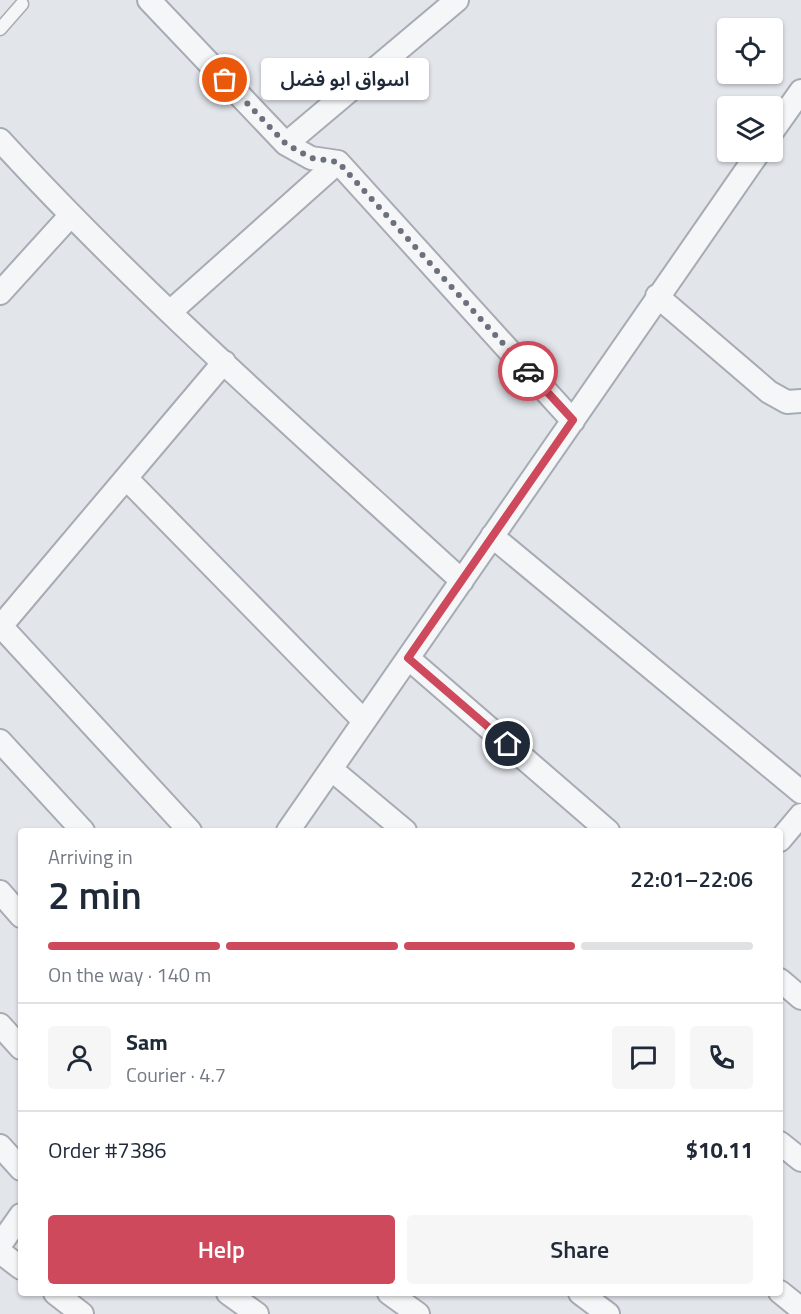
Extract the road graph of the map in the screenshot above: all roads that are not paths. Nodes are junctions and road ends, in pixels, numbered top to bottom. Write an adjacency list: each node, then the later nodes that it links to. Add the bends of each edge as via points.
1 (149, 0): 8 (street)
2 (457, 0): 8 (street)
3 (22, 4): 4 (lane)
4 (0, 29)
5 (801, 91): 6 (street)
6 (783, 116)
7 (0, 140): 11 (street)
8 (286, 144): 9 (street, via 311,158)
9 (338, 162): 14 (street); 17 (street)
10 (752, 162): 13 (street)
11 (70, 216): 12 (street); 14 (street)
12 (0, 293)
13 (657, 296): 16 (street, via 769,392 787,402); 17 (street)
14 (170, 312): 15 (street)
15 (224, 362): 18 (street); 20 (street)
16 (801, 401)
17 (573, 420): 19 (street)
18 (126, 477): 21 (street); 23 (street)
19 (492, 536): 20 (street); 26 (street)
20 (462, 581): 22 (street)
21 (0, 625): 29 (street)
22 (408, 658): 23 (street); 32 (street)
23 (364, 721): 25 (street)
24 (0, 741): 28 (street)
25 (331, 769): 30 (street); 31 (street)
26 (801, 792)
27 (801, 815): 33 (street)
28 (80, 828)
29 (187, 828)
30 (290, 828)
31 (401, 828)
32 (605, 828)
33 (783, 836)
34 (0, 892): 35 (street)
35 (18, 913)
36 (783, 983): 37 (street)
37 (801, 998)
38 (0, 1025): 39 (street)
39 (18, 1045)
40 (783, 1145): 42 (street)
41 (0, 1146): 43 (street)
42 (801, 1160)
43 (18, 1166)
44 (18, 1219): 45 (street)
45 (0, 1245)
46 (0, 1252): 47 (street)
47 (18, 1266)
48 (783, 1294): 53 (street)
49 (59, 1296): 54 (street)
50 (232, 1296): 55 (street)
51 (393, 1296): 56 (street)
52 (584, 1296): 57 (street)
53 (801, 1309)
54 (82, 1314)
55 (257, 1314)
56 (418, 1314)
57 (608, 1314)

